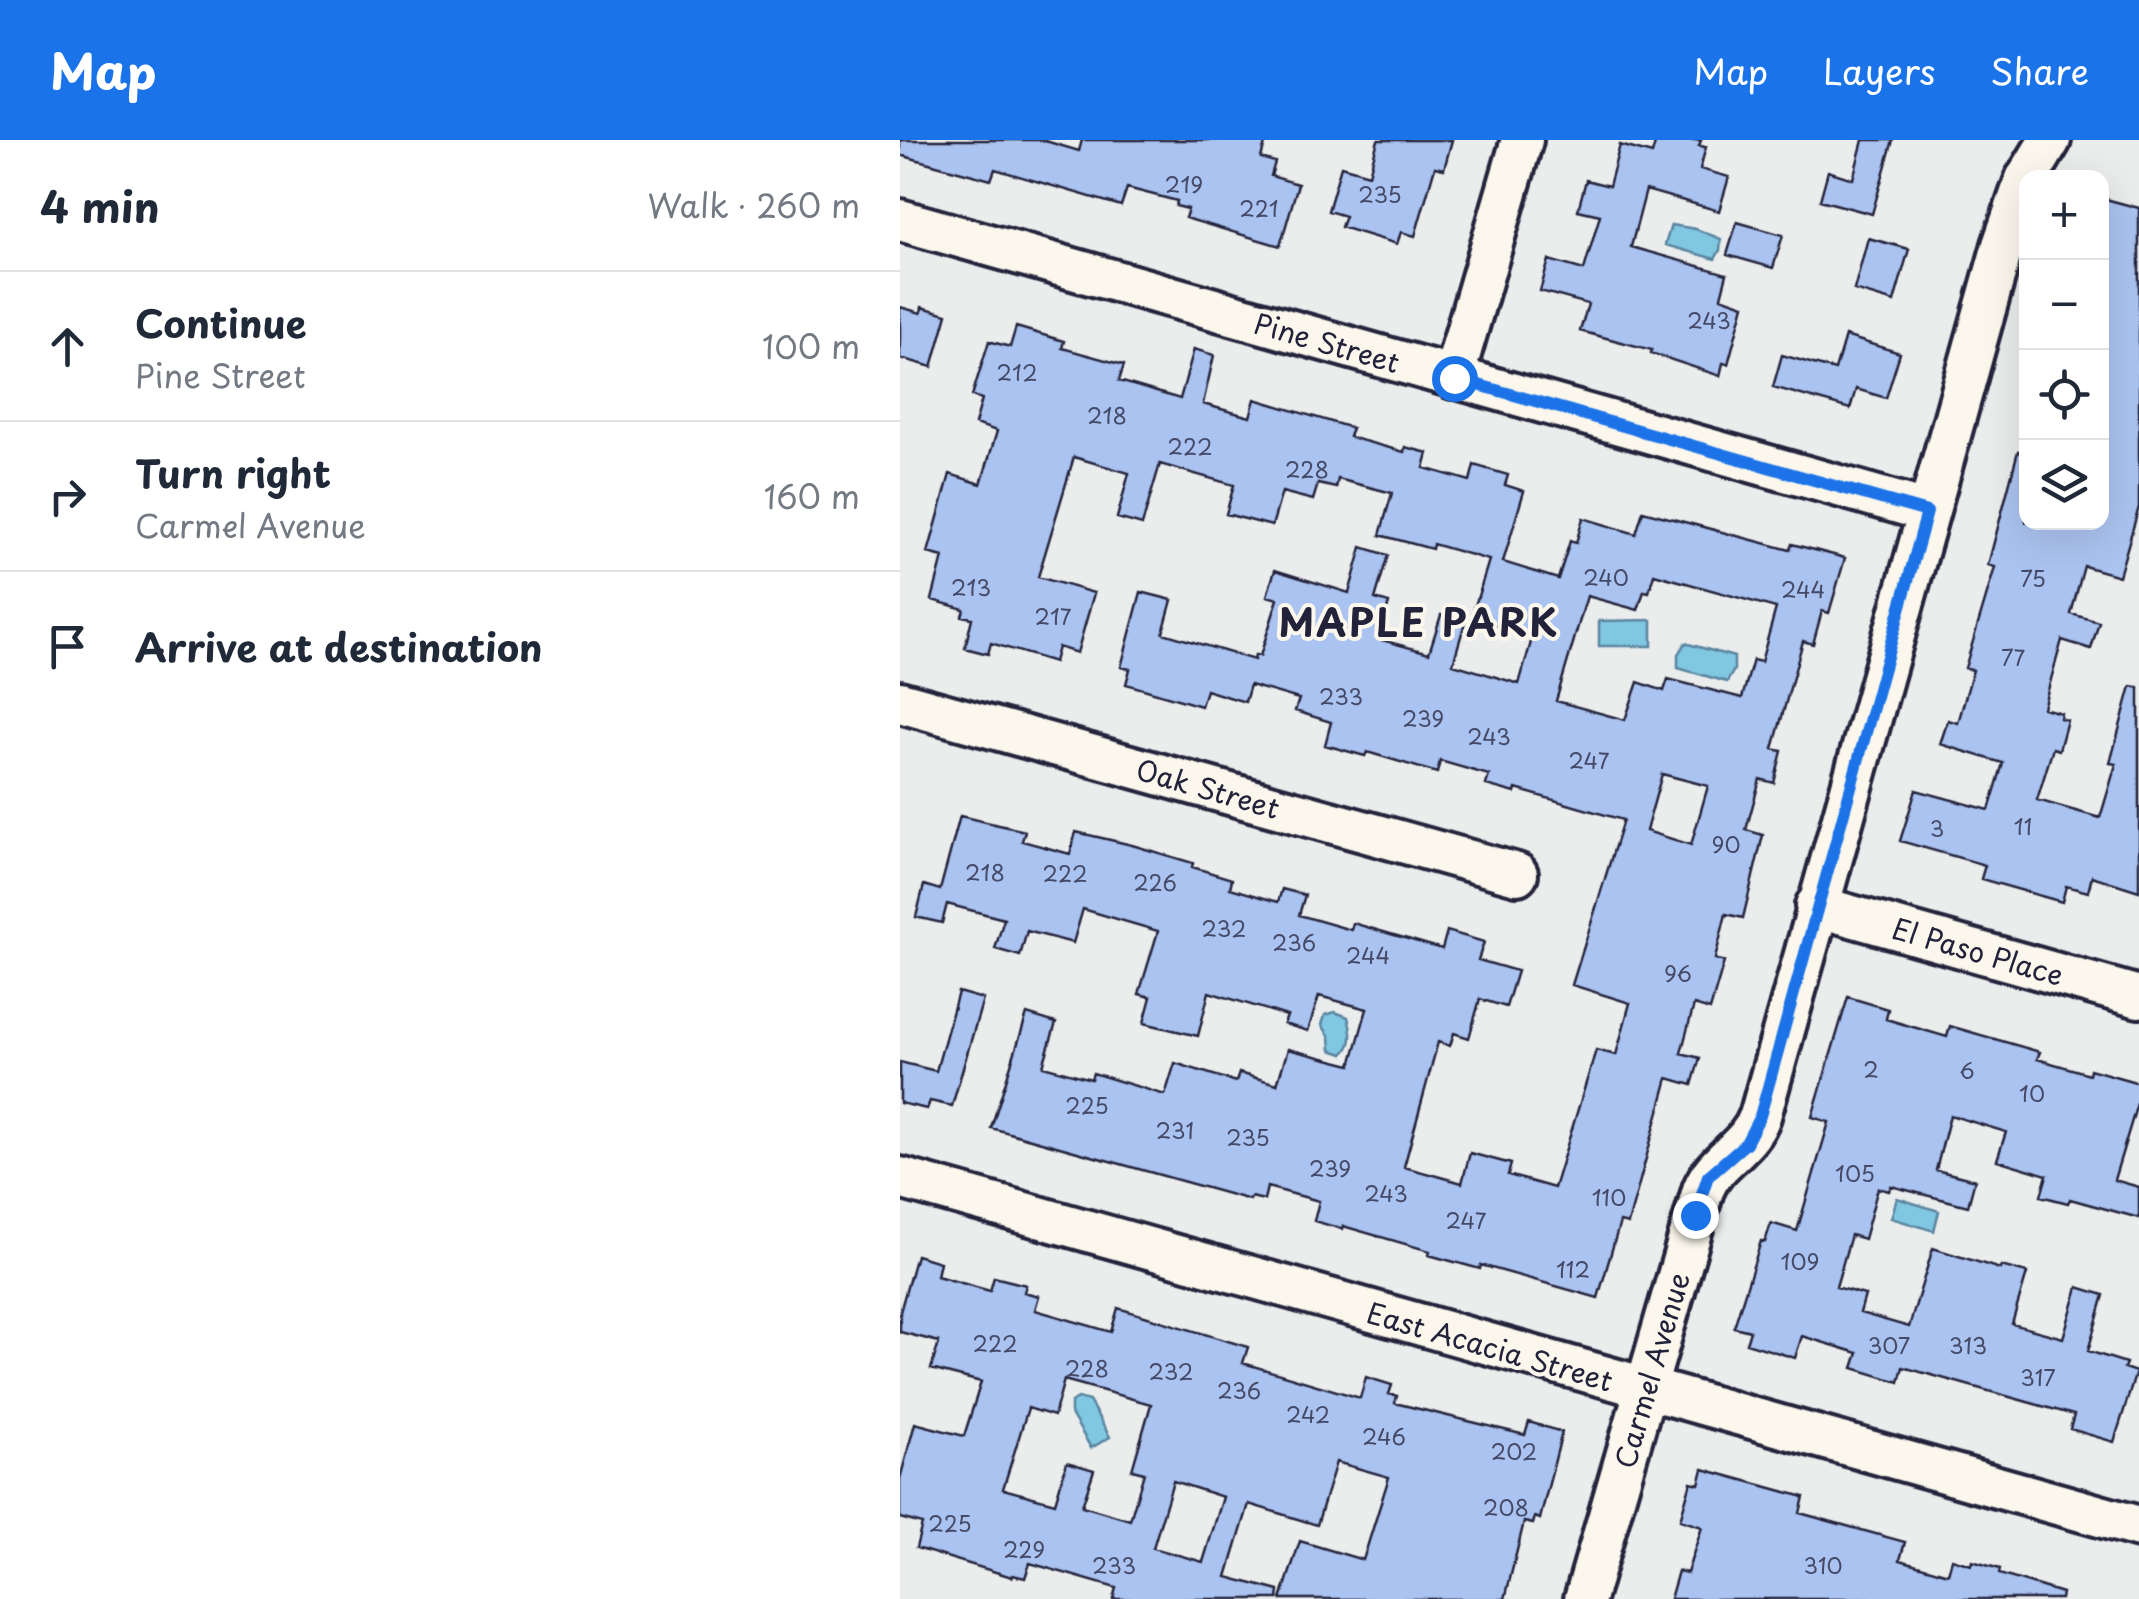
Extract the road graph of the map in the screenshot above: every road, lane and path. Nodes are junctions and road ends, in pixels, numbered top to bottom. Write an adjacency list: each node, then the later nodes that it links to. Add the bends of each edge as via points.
1 (1522, 140): 6 (street)
2 (2050, 140): 3 (street, Carmel Avenue)
3 (2032, 170)
4 (2019, 195): 7 (street, Carmel Avenue)
5 (900, 220): 6 (street, Pine Street)
6 (1454, 378): 7 (street, Pine Street)
7 (1927, 512): 10 (street, Carmel Avenue)
8 (900, 702): 9 (street, Oak Street)
9 (1516, 874)
10 (1816, 906): 11 (street, El Paso Place); 13 (street, Carmel Avenue, via 1754,1132 1708,1176)
11 (2139, 997)
12 (900, 1178): 13 (street, East Acacia Street)
13 (1646, 1390): 14 (street, East Acacia Street); 15 (street, Carmel Avenue)
14 (2139, 1527)
15 (1585, 1599)

